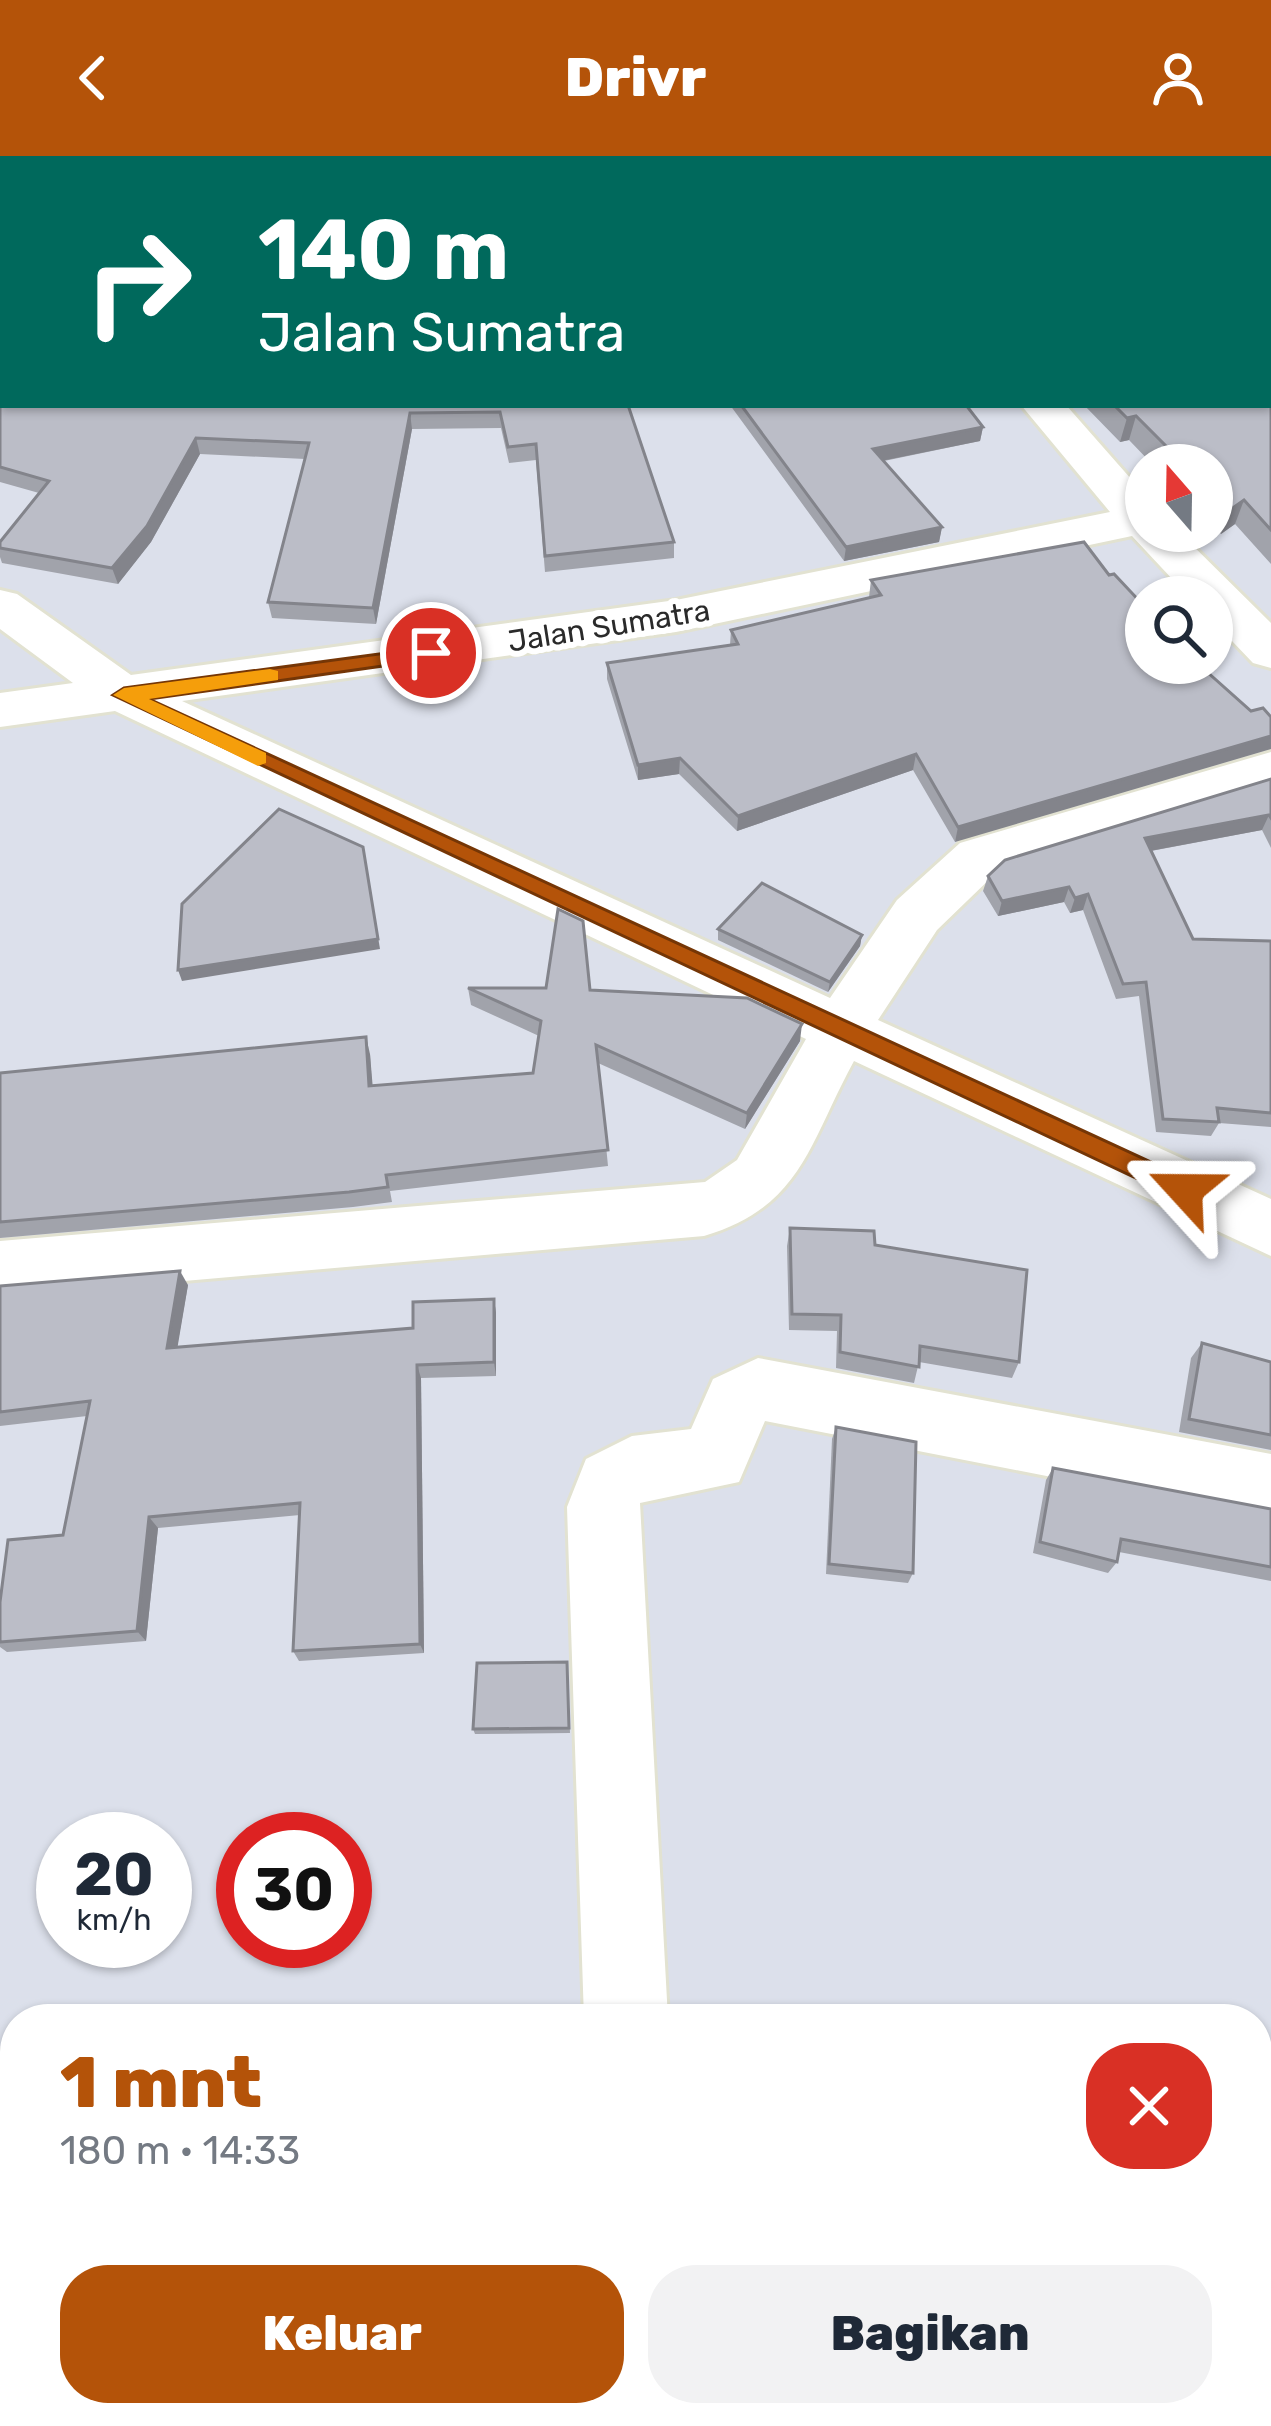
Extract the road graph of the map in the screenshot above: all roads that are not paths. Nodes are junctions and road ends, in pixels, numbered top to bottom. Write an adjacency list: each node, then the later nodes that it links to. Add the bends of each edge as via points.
1 (1046, 408): 2 (street)
2 (1125, 501)
3 (1125, 529): 7 (street, Jalan Sumatra, via 676,616)
4 (1173, 552): 6 (street)
5 (0, 605): 7 (street)
6 (1271, 652)
7 (124, 695): 8 (street, Jalan Sumatra); 10 (street)
8 (0, 710)
9 (1271, 770): 10 (street, via 979,857 949,874)
10 (841, 1032): 11 (street); 12 (street, via 759,1178 722,1205)
11 (1271, 1229)
12 (0, 1269)
13 (1271, 1487): 14 (street, via 758,1388 737,1401 714,1459 632,1468 611,1482 604,1508)
14 (625, 2004)

